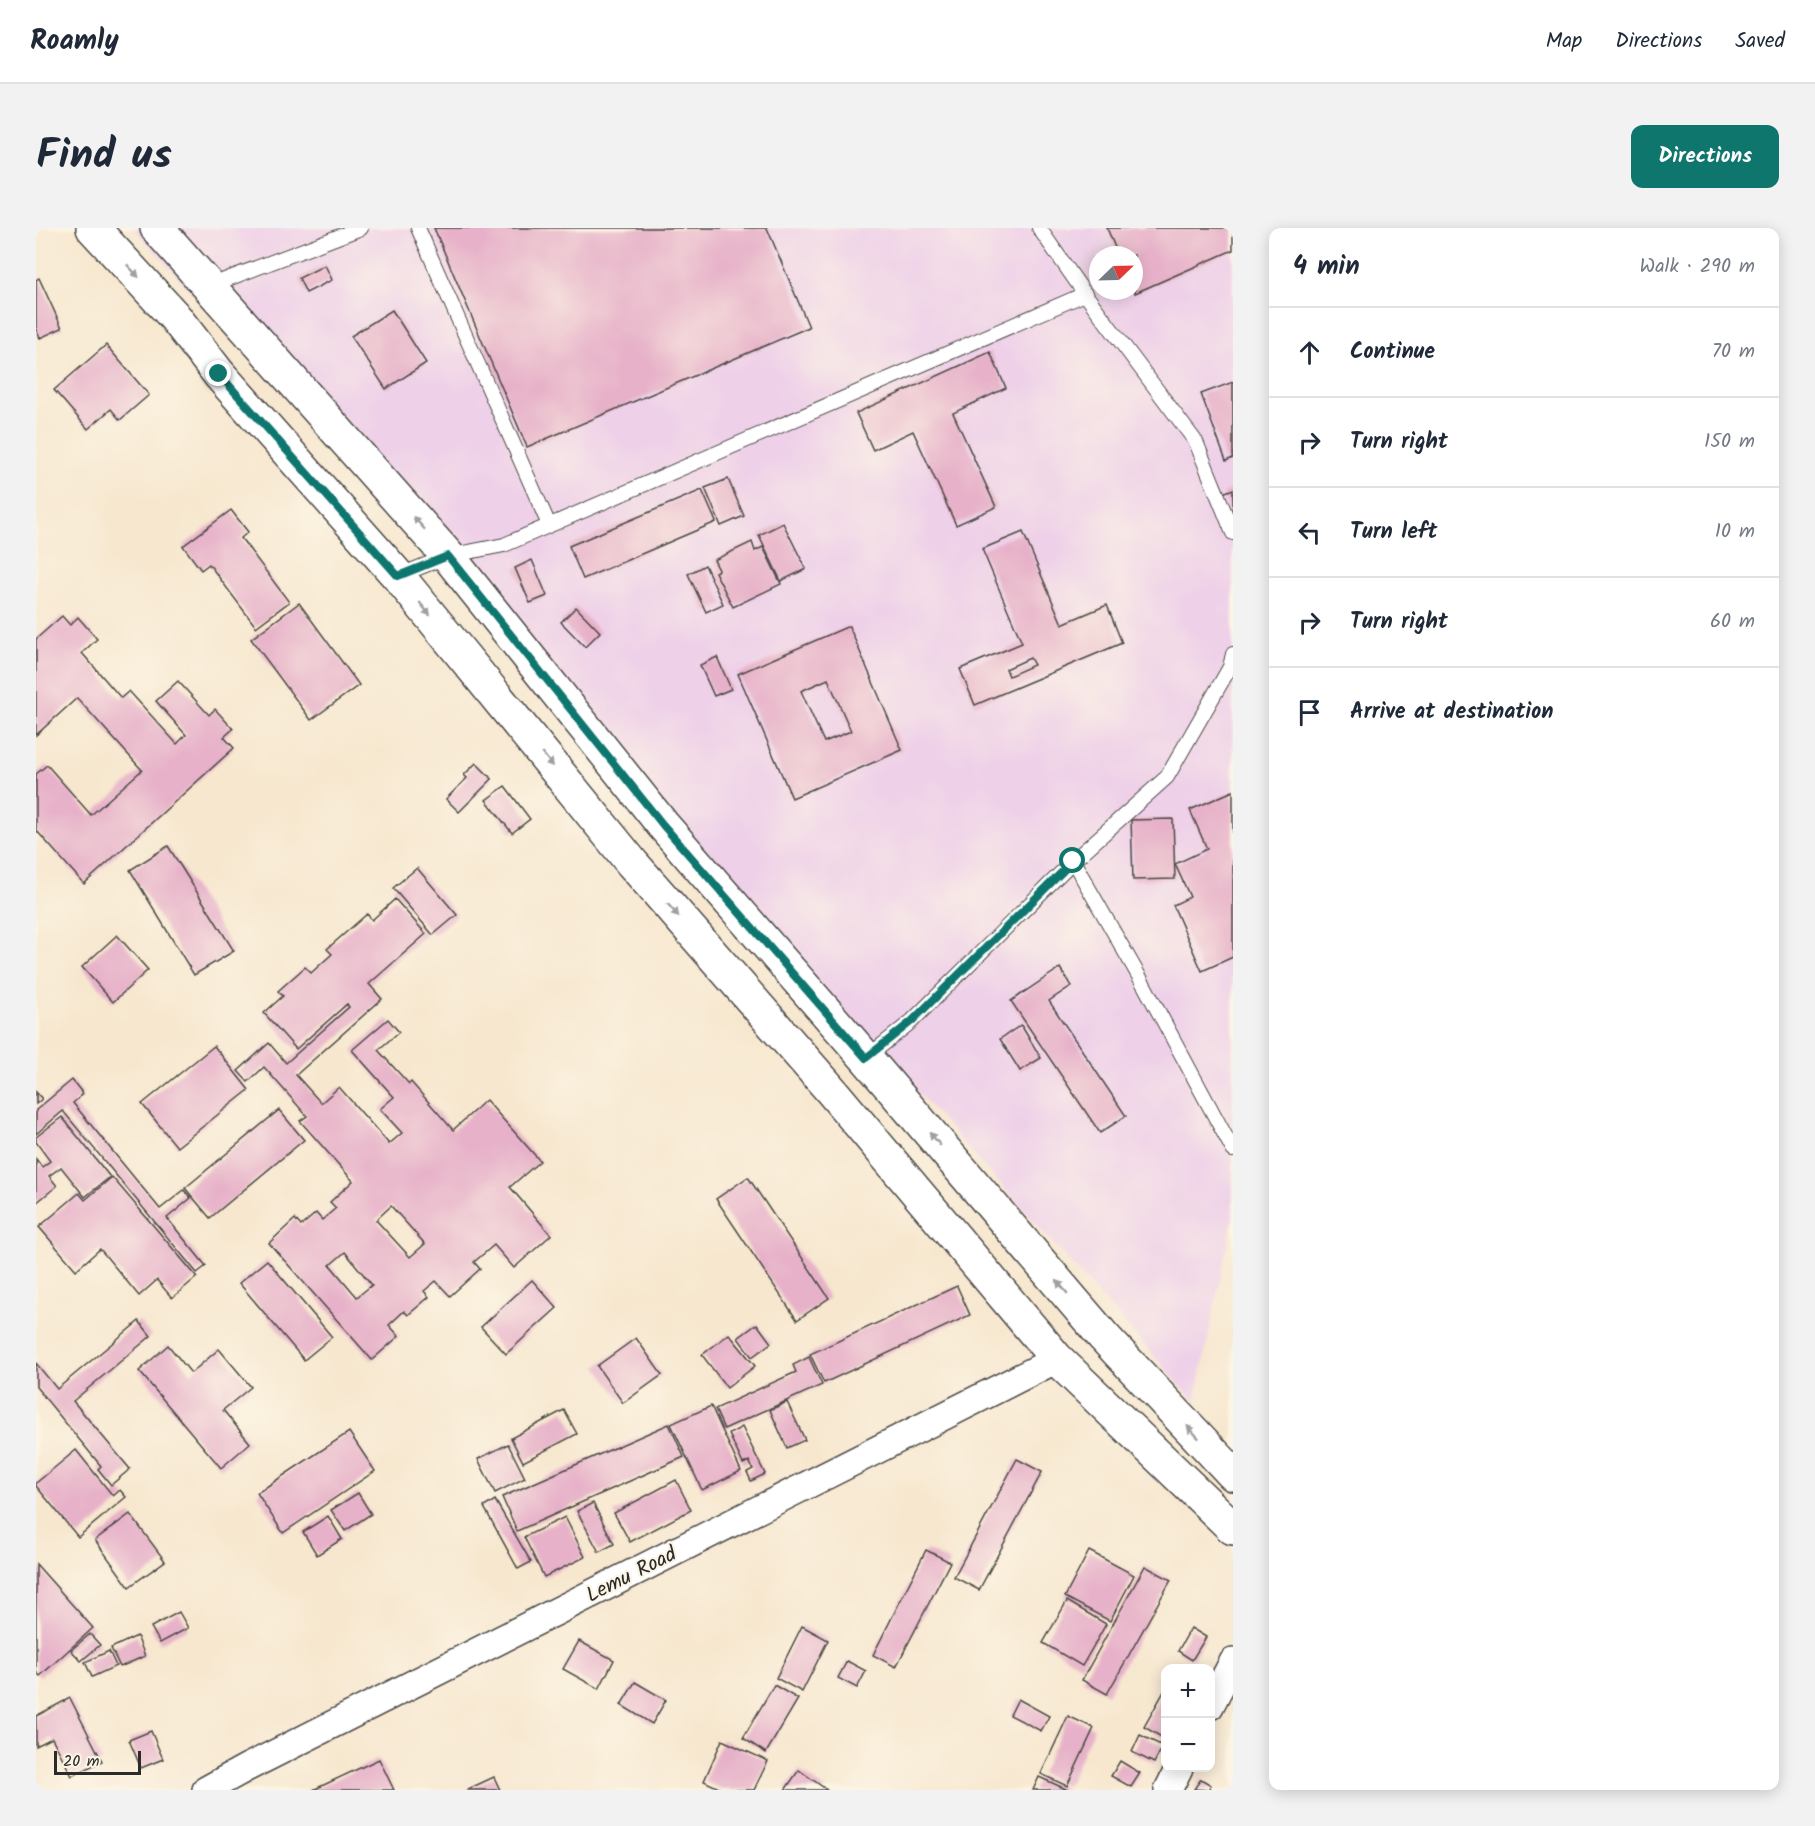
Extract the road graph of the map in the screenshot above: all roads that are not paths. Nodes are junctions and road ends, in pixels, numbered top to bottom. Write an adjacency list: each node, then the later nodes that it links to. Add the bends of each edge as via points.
1 (93, 228): 11 (street, one-way to 11)
2 (157, 228): 6 (street)
3 (361, 228): 6 (lane)
4 (418, 228): 8 (lane)
5 (1039, 228): 7 (lane)
6 (208, 286): 10 (street, one-way to 6)
7 (1085, 294): 8 (lane); 9 (lane, via 1196,442)
8 (549, 525): 10 (lane, via 504,545)
9 (1233, 533)
10 (448, 556): 11 (lane); 14 (street, via 663,825)
11 (398, 576): 16 (street, one-way to 16, via 632,863 830,1089)
12 (1233, 654): 13 (lane, via 1230,666 1167,777)
13 (1073, 861): 14 (lane, via 912,1021); 15 (lane)
14 (866, 1058): 17 (street, one-way to 14, via 1104,1337)
15 (1233, 1150)
16 (1057, 1359): 18 (street); 22 (street, Lemu Road)
17 (1233, 1474)
18 (1233, 1528)
19 (1233, 1662): 20 (street)
20 (1215, 1696)
21 (1177, 1772): 23 (street)
22 (206, 1790)
23 (1168, 1790)

